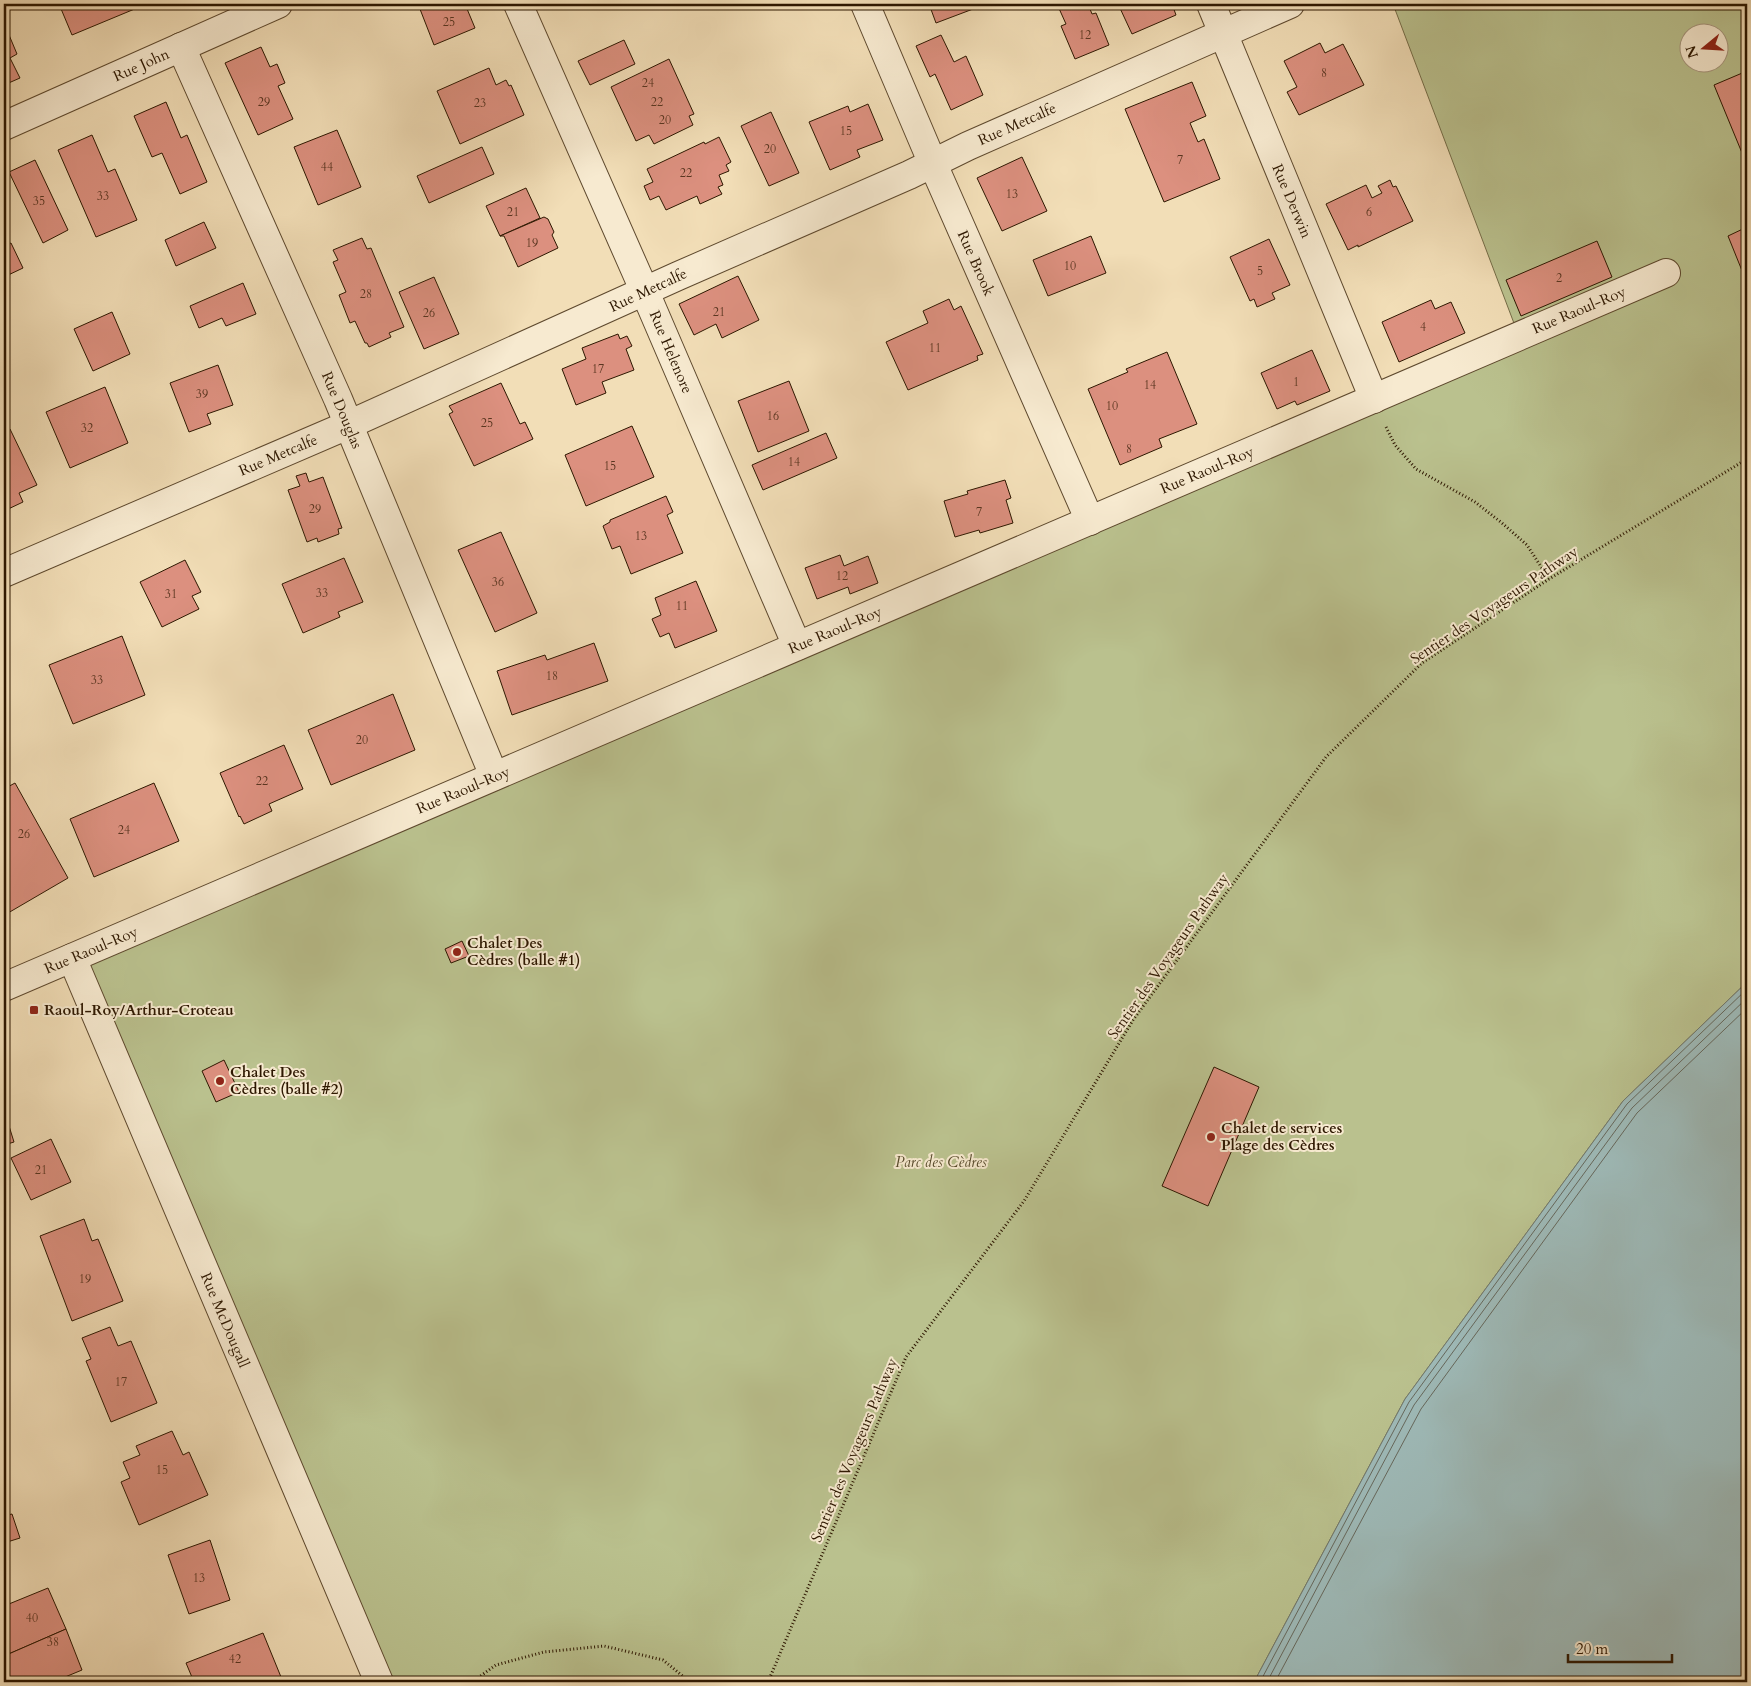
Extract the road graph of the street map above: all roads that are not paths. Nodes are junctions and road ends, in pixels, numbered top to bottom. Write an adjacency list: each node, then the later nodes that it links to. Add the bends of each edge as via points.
1 (278, 4): 7 (street, Rue John)
2 (518, 4): 11 (street, Rue Helenore)
3 (865, 4): 9 (street, Rue Brook)
4 (1211, 4): 6 (street, Rue Derwin)
5 (1290, 4): 6 (street, Rue Metcalfe)
6 (1222, 33): 9 (street, Rue Metcalfe); 12 (street, Rue Derwin)
7 (181, 47): 8 (street, Rue John); 13 (street, Rue Douglas)
8 (4, 126)
9 (933, 164): 11 (street, Rue Metcalfe); 14 (street, Rue Brook)
10 (1666, 273): 12 (street, Rue Raoul-Roy)
11 (645, 292): 13 (street, Rue Metcalfe); 16 (street, Rue Helenore)
12 (1374, 399): 14 (street, Rue Raoul-Roy)
13 (348, 425): 15 (street, Rue Metcalfe); 17 (street, Rue Douglas)
14 (1090, 521): 16 (street, Rue Raoul-Roy)
15 (4, 573)
16 (797, 646): 17 (street, Rue Raoul-Roy)
17 (494, 776): 18 (street, Rue Raoul-Roy)
18 (72, 958): 19 (street, Rue Raoul-Roy); 20 (street, Rue McDougall)
19 (4, 987)
20 (379, 1682)

